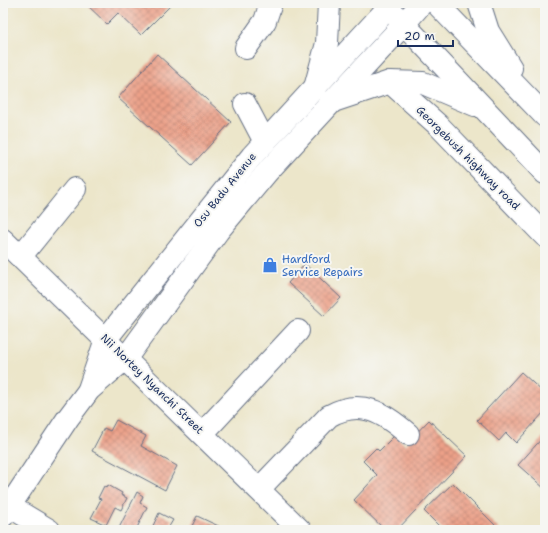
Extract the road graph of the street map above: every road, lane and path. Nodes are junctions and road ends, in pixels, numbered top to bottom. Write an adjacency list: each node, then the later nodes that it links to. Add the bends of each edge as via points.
1 (271, 3): 8 (main road, via 265,20)
2 (329, 3): 10 (main road, via 327,43)
3 (422, 3): 7 (main road, Osu Badu Avenue)
4 (436, 3): 14 (main road)
5 (479, 3): 14 (main road, via 488,31)
6 (388, 5): 7 (main road); 10 (main road, Osu Badu Avenue)
7 (402, 25): 11 (main road, Osu Badu Avenue); 13 (main road)
8 (246, 48)
9 (390, 82): 11 (main road); 13 (main road, via 423,83); 18 (main road, Georgebush highway road, via 438,125)
10 (316, 84): 15 (main road, Osu Badu Avenue)
11 (330, 102): 23 (main road, Osu Badu Avenue, via 218,231)
12 (244, 104): 15 (main road)
13 (482, 107): 16 (main road)
14 (538, 110)
15 (265, 142): 22 (main road, Osu Badu Avenue)
16 (545, 173)
17 (75, 189): 20 (main road)
18 (545, 236)
19 (3, 241): 20 (main road, Nii Nortey Nyanchi Street)
20 (21, 256): 22 (main road, Nii Nortey Nyanchi Street)
21 (298, 331): 25 (main road)
22 (106, 339): 23 (main road, Nii Nortey Nyanchi Street); 24 (main road, Osu Badu Avenue)
23 (126, 358): 24 (main road, Osu Badu Avenue); 25 (main road, Nii Nortey Nyanchi Street)
24 (89, 390): 28 (main road, Osu Badu Avenue)
25 (202, 434): 27 (main road, Nii Nortey Nyanchi Street)
26 (408, 434): 27 (main road, via 394,421 374,409 339,410 329,416)
27 (259, 489): 30 (main road, Nii Nortey Nyanchi Street)
28 (6, 511): 29 (main road)
29 (49, 530)
30 (300, 530)

